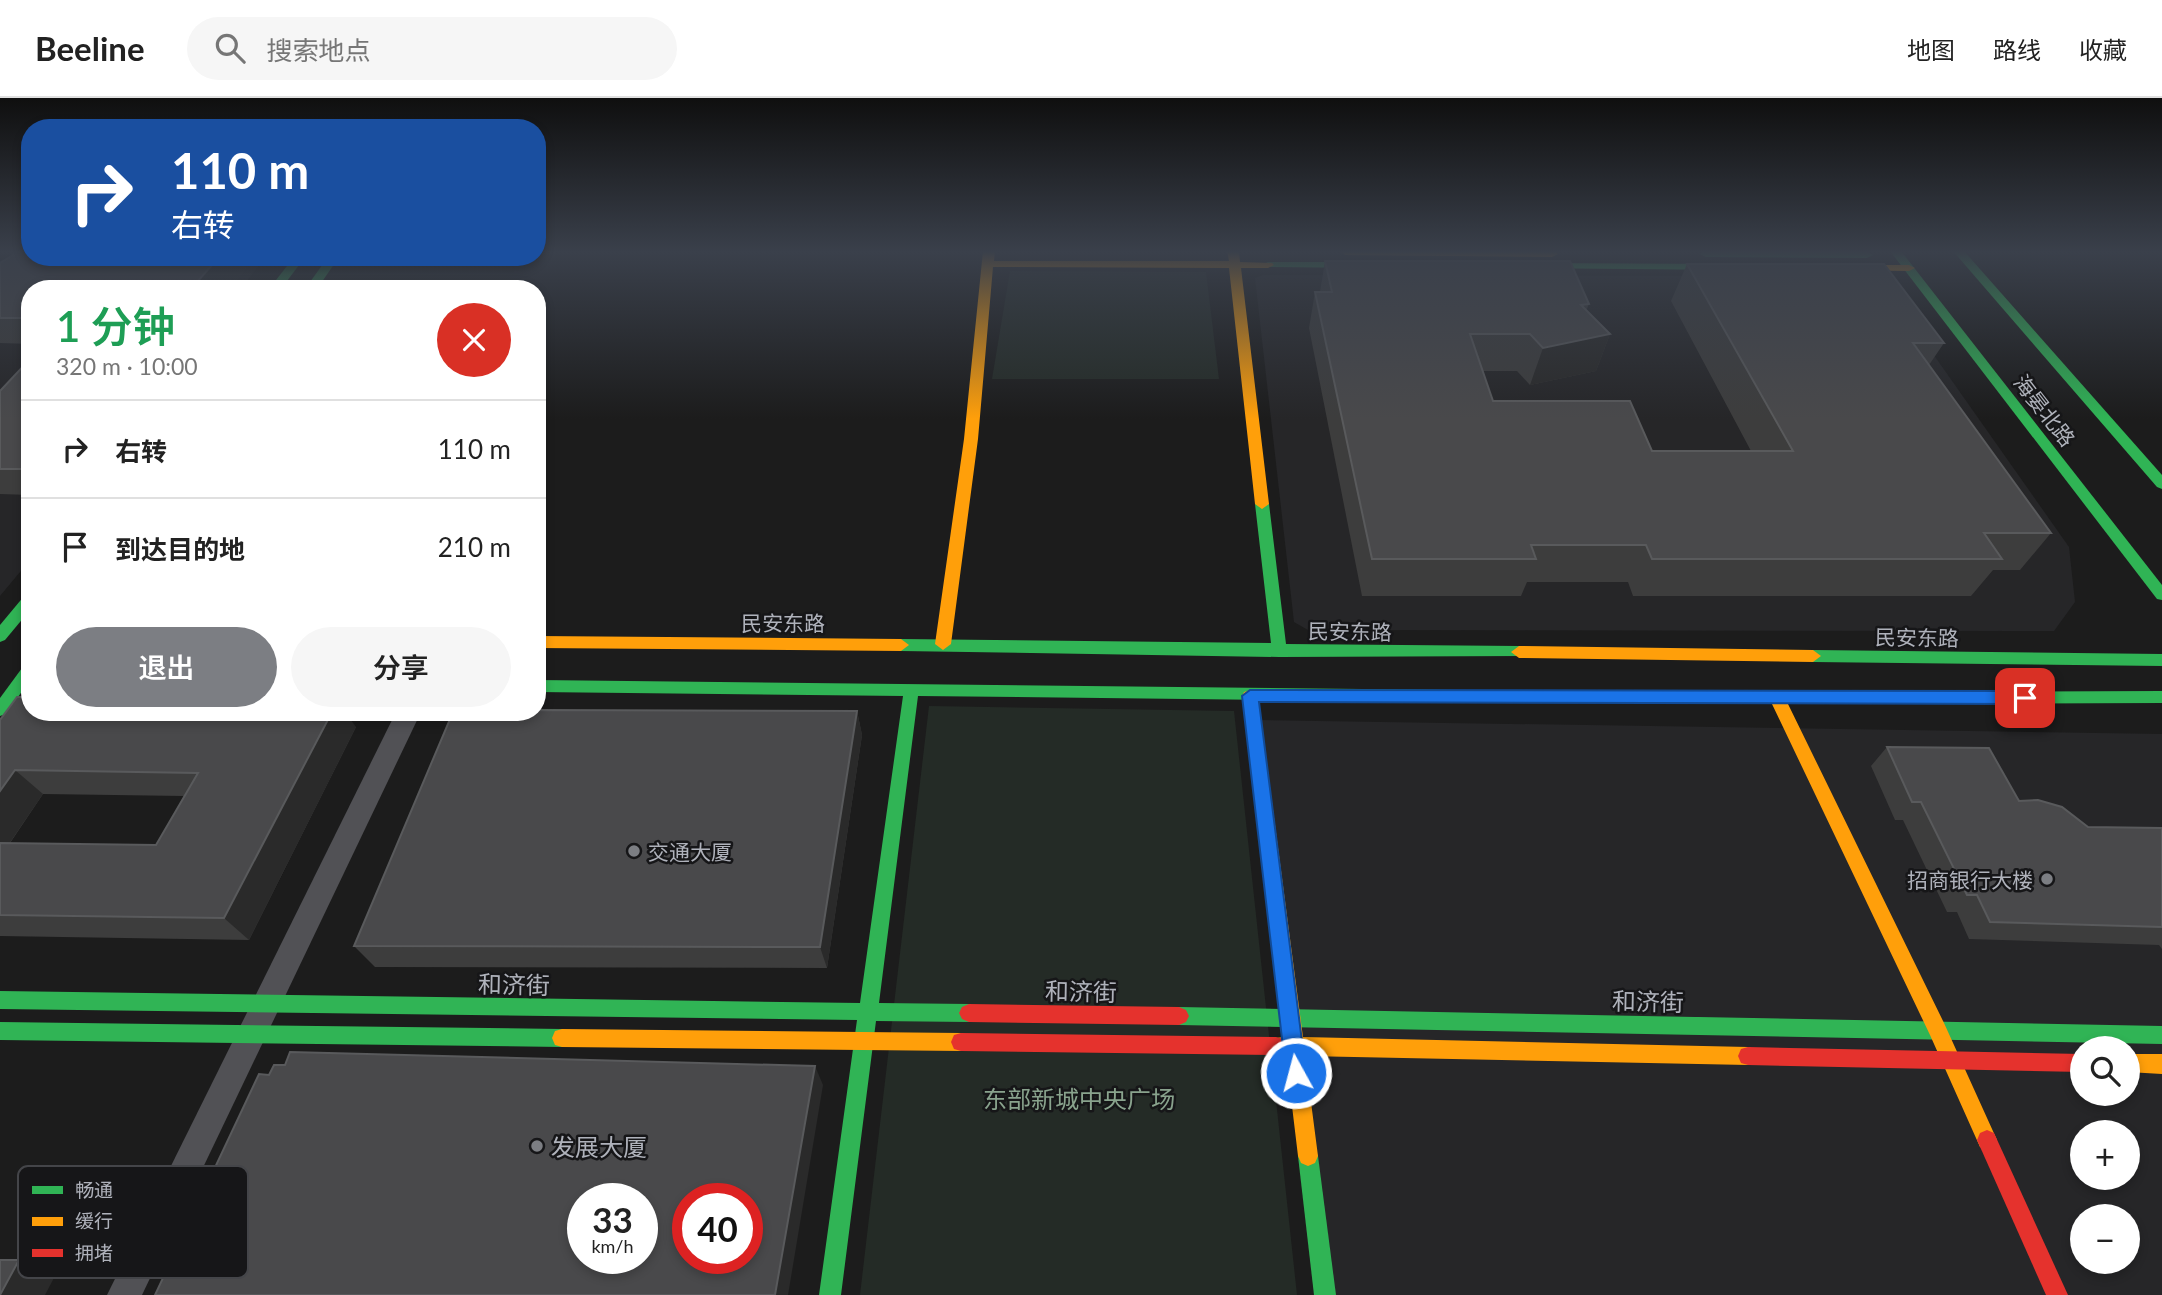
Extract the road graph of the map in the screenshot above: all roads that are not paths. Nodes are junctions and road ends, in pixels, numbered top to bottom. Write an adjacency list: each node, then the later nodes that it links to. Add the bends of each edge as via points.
1 (983, 307): 11 (street)
2 (1240, 307): 12 (street)
3 (1939, 307): 6 (street, 海晏北路)
4 (2007, 307): 5 (street, 海晏北路)
5 (2162, 484)
6 (2162, 595)
7 (21, 610): 8 (street)
8 (0, 637): 9 (street)
9 (20, 638)
10 (546, 642): 11 (street, 民安东路)
11 (943, 644): 12 (street, 民安东路)
12 (1279, 651): 13 (street, 民安东路)
13 (2162, 660)
14 (21, 675): 15 (street)
15 (0, 677)
16 (21, 683): 22 (street)
17 (546, 686): 18 (street)
18 (911, 692): 19 (street); 26 (street)
19 (1250, 696): 21 (street); 27 (street)
20 (2162, 697): 21 (street)
21 (1778, 699): 28 (street)
22 (0, 710)
23 (405, 721): 25 (street)
24 (0, 1000): 25 (street, 和济街)
25 (265, 1004): 26 (street, 和济街); 30 (street)
26 (869, 1010): 27 (street, 和济街); 32 (street)
27 (1289, 1018): 28 (street, 和济街); 33 (street)
28 (1937, 1028): 31 (street, 和济街); 34 (street)
29 (0, 1031): 30 (street)
30 (250, 1034): 32 (street); 38 (street)
31 (2162, 1035)
32 (864, 1042): 33 (street); 41 (street)
33 (1293, 1046): 34 (street); 42 (street)
34 (1951, 1060): 35 (street); 43 (street)
35 (2070, 1063)
36 (2140, 1063): 37 (street)
37 (2162, 1064)
38 (186, 1166)
39 (132, 1278): 40 (street)
40 (124, 1295)
41 (831, 1295)
42 (1325, 1295)
43 (2057, 1295)

